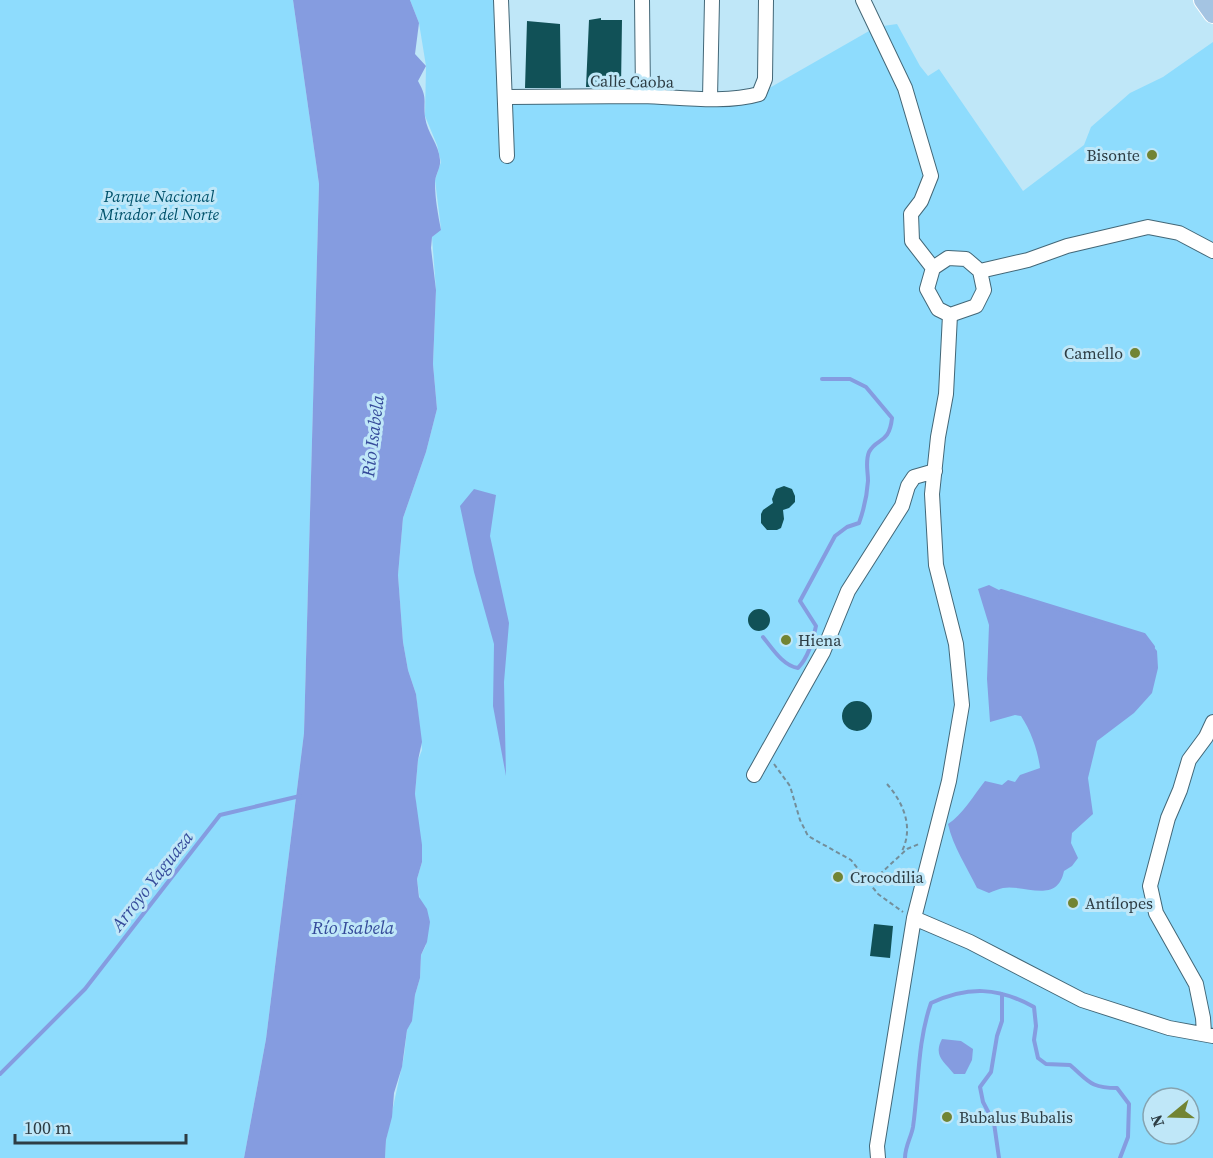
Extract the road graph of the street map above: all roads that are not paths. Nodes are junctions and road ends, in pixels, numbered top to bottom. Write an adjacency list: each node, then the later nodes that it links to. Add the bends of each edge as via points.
1 (501, 0): 9 (street)
2 (642, 0): 8 (street)
3 (712, 0): 10 (street)
4 (766, 0): 10 (street, Calle Caoba, via 765,79 759,94 747,98)
5 (863, 0): 13 (street, via 905,88 931,176 911,214 912,241)
6 (1203, 0): 7 (main road)
7 (1213, 14)
8 (643, 96): 9 (street, Calle Caoba); 10 (street, Calle Caoba)
9 (505, 97): 11 (street)
10 (710, 98)
11 (507, 156)
12 (1213, 251): 14 (street, via 1179,233 1148,227)
13 (933, 268): 14 (street, via 948,258 966,260); 15 (street, via 927,289 938,309)
14 (980, 271): 15 (street, via 984,290 975,306)
15 (950, 315): 16 (street, via 946,394)
16 (935, 471): 18 (street, via 914,477 908,486 902,506 848,591 823,652); 19 (street, via 932,494 936,565 956,644 962,705 949,781)
17 (1213, 722): 20 (street, via 1189,760 1150,886 1156,913 1196,984)
18 (753, 775)
19 (914, 918): 20 (street, via 1082,1000 1169,1028); 21 (street)
20 (1208, 1034)
21 (878, 1158)

